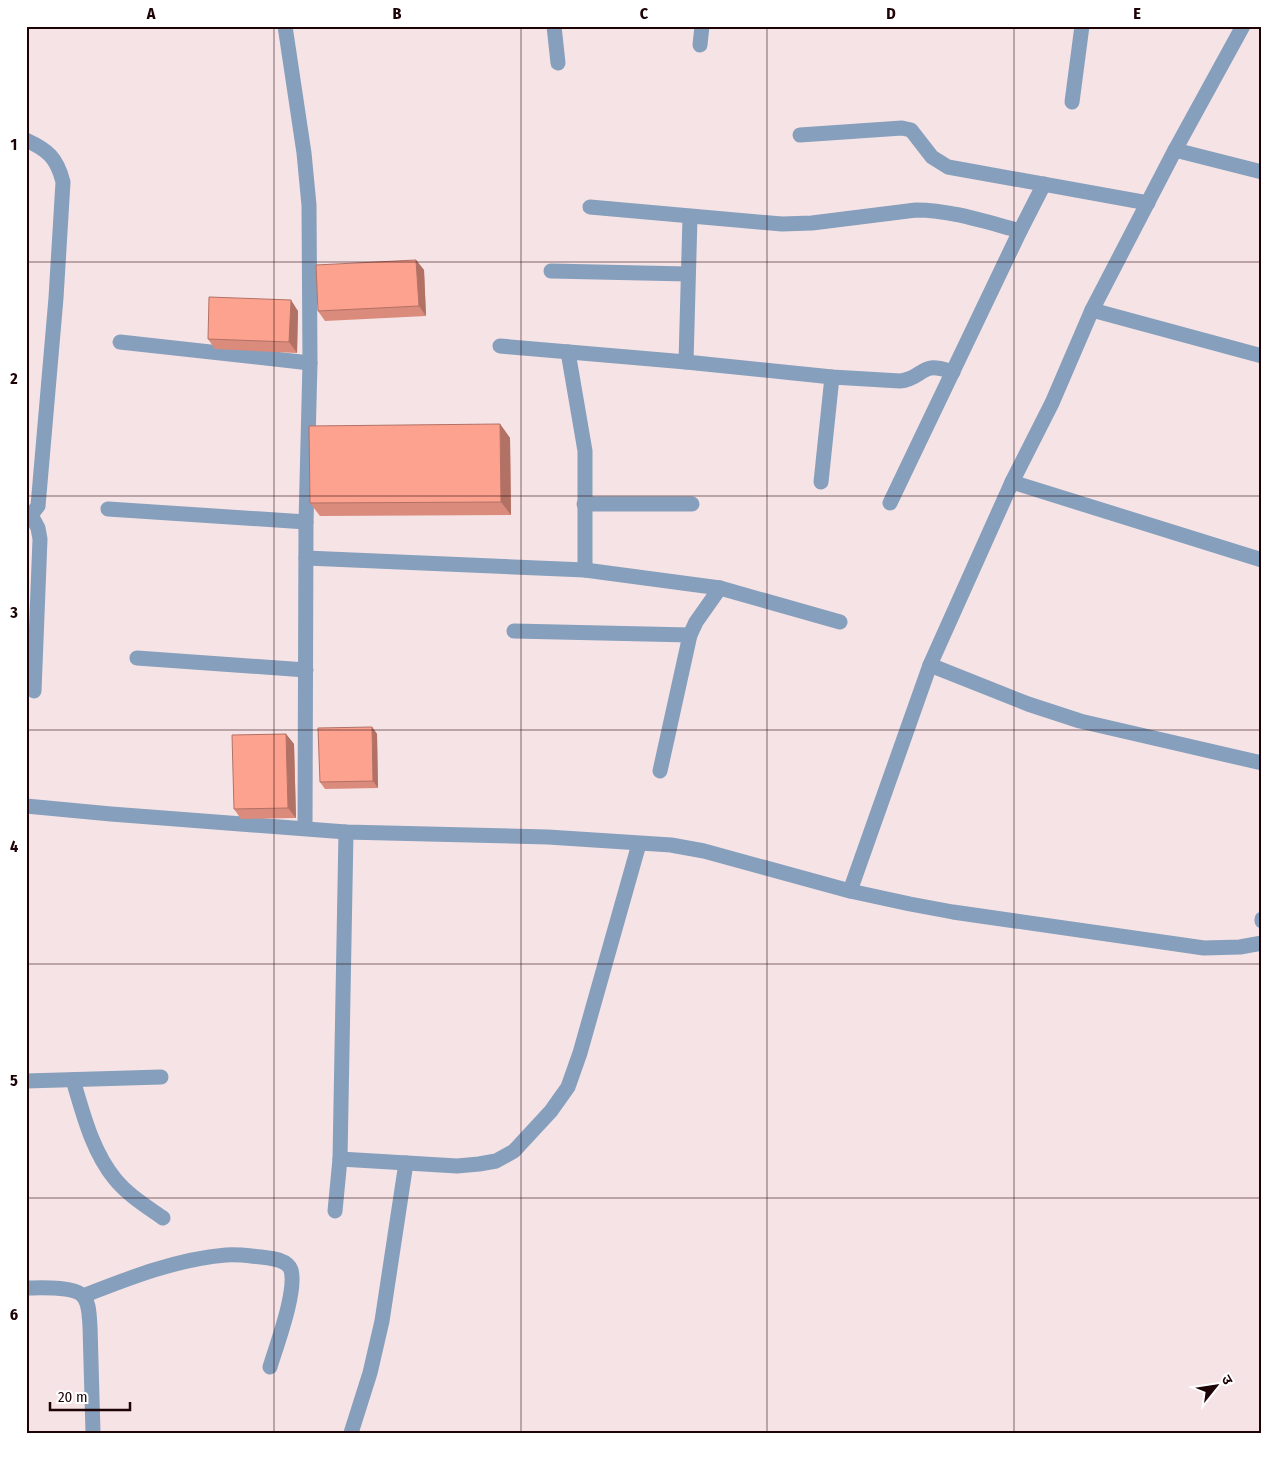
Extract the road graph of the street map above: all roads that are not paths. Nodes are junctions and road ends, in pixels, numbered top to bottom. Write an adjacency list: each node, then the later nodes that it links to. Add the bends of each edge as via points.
1 (285, 26): 26 (street, via 309,205)
2 (554, 26): 7 (street)
3 (702, 26): 6 (street)
4 (1082, 26): 8 (street)
5 (1243, 26): 11 (street)
6 (700, 44)
7 (558, 64)
8 (1072, 102)
9 (800, 135): 13 (street, via 902,128 911,130 932,157 948,167)
10 (26, 140): 35 (street, via 41,147 54,159 63,182 38,506)
11 (1175, 150): 12 (street); 14 (street)
12 (1262, 172)
13 (1044, 184): 14 (street); 17 (street)
14 (1148, 202): 20 (street)
15 (590, 207): 16 (street)
16 (690, 217): 17 (street, via 797,224 933,210); 19 (street)
17 (1020, 231): 27 (street)
18 (551, 271): 19 (street)
19 (688, 274): 25 (street)
20 (1092, 310): 24 (street); 30 (street, via 1052,403)
21 (120, 342): 26 (street)
22 (500, 346): 23 (street)
23 (568, 352): 25 (street); 32 (street, via 585,452)
24 (1262, 356)
25 (686, 362): 28 (street)
26 (310, 363): 36 (street)
27 (953, 372): 28 (street, via 932,368 900,382); 31 (street)
28 (832, 377): 29 (street)
29 (821, 482)
30 (1012, 482): 38 (street); 45 (street)
31 (890, 503)
32 (584, 504): 33 (street); 39 (street)
33 (692, 504)
34 (108, 509): 36 (street)
35 (29, 516): 47 (street, via 38,528 40,539)
36 (306, 522): 37 (street)
37 (306, 558): 39 (street); 46 (street)
38 (1262, 560)
39 (585, 570): 40 (street)
40 (720, 588): 41 (street); 43 (street)
41 (840, 622)
42 (514, 631): 43 (street)
43 (690, 635): 49 (street)
44 (138, 658): 46 (street)
45 (930, 665): 48 (street, via 1080,721); 54 (street)
46 (306, 670): 51 (street)
47 (34, 691)
48 (1262, 762)
49 (660, 771)
50 (26, 806): 51 (street)
51 (305, 828): 52 (street)
52 (346, 832): 53 (street, via 548,837); 59 (street)
53 (639, 844): 54 (street, via 672,845 704,851); 60 (street, via 580,1053 568,1087 551,1111 514,1151 496,1161 457,1166)
54 (850, 891): 55 (street, via 953,912 1204,948)
55 (1262, 943)
56 (161, 1077): 57 (street)
57 (73, 1080): 58 (street); 62 (street, via 101,1160 128,1193)
58 (26, 1081)
59 (340, 1159): 60 (street); 61 (street)
60 (406, 1163): 67 (street, via 382,1321)
61 (335, 1212)
62 (162, 1218)
63 (26, 1288): 64 (street, via 72,1290)
64 (83, 1296): 65 (street, via 161,1268 210,1257 228,1255 284,1262 290,1267 291,1292); 66 (street, via 89,1310)
65 (270, 1367)
66 (93, 1433)
67 (351, 1433)

